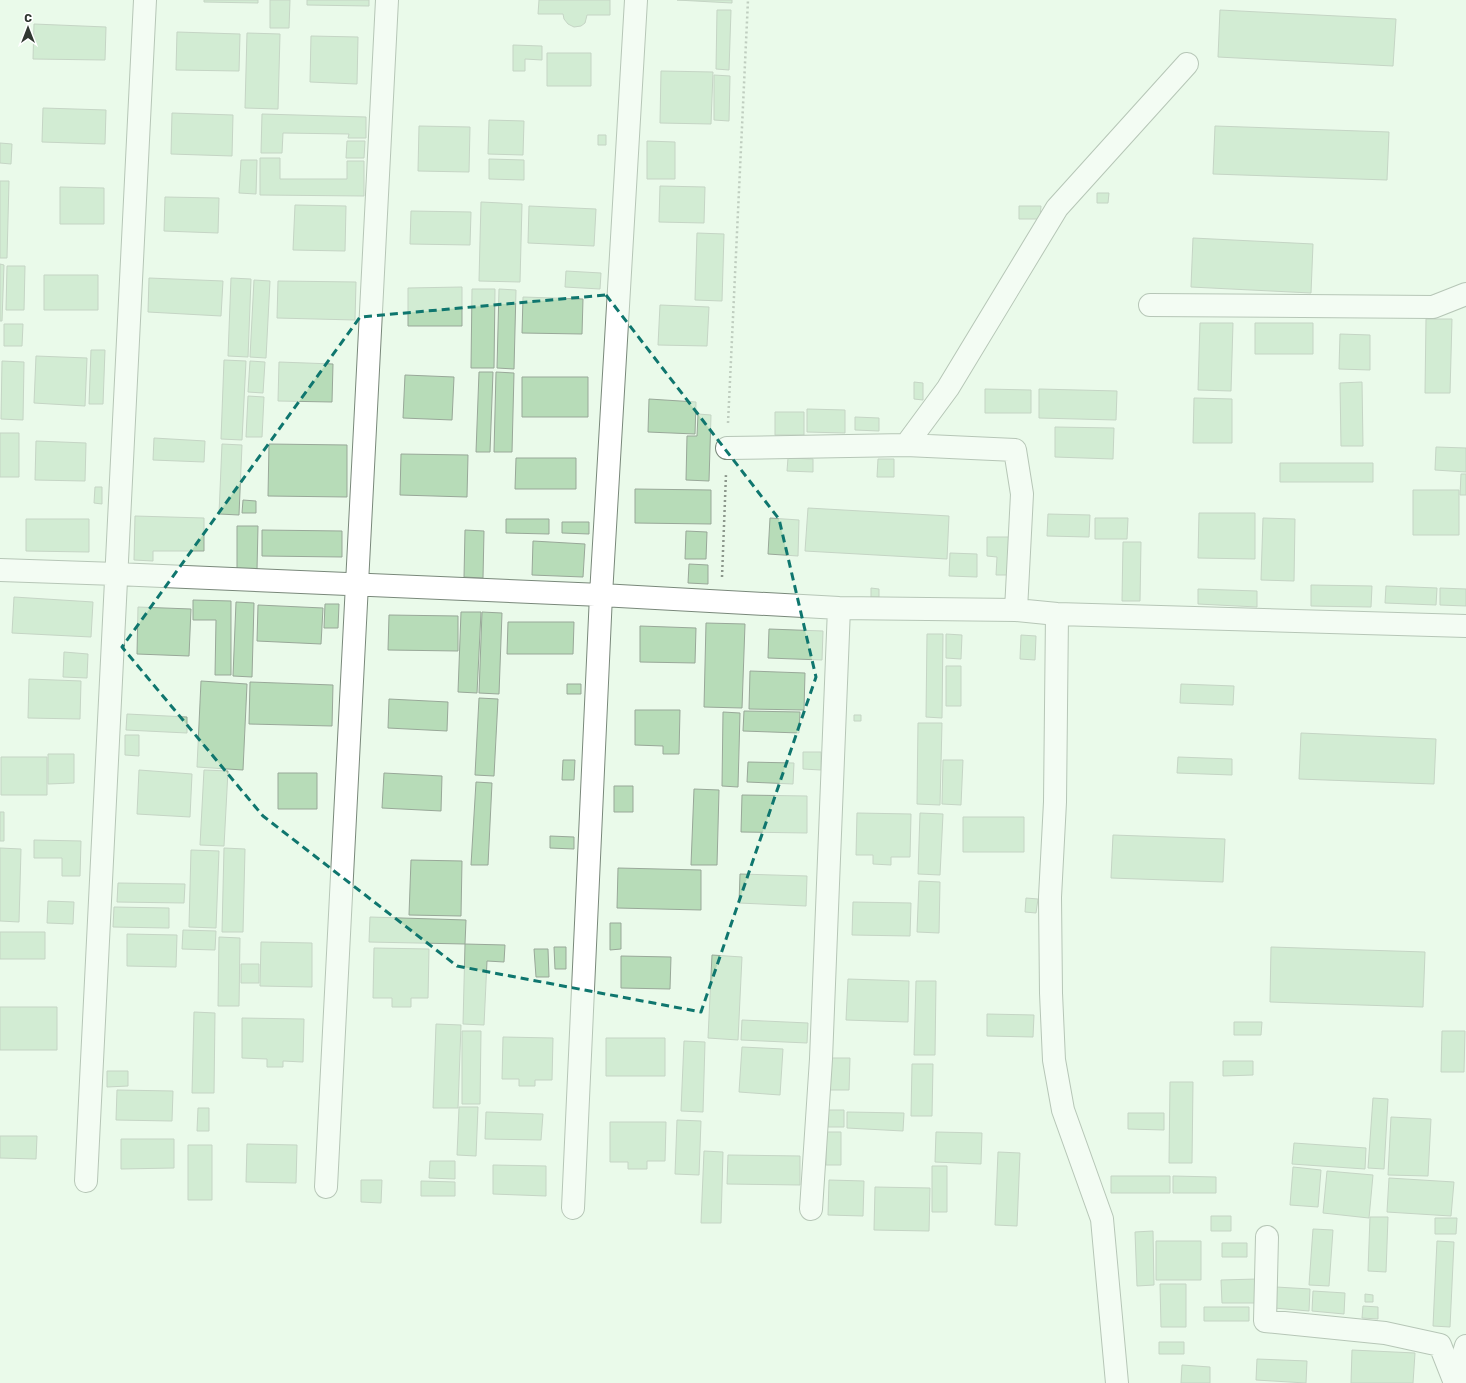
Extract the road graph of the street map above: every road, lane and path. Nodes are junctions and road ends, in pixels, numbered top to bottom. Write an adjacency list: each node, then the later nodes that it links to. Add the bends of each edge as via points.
1 (145, 0): 11 (street)
2 (387, 0): 12 (street)
3 (636, 0): 13 (street)
4 (748, 0): 9 (path)
5 (1188, 64): 8 (street, via 1057,208 948,388)
6 (1466, 294): 7 (street, via 1433,307)
7 (1150, 305)
8 (906, 445): 9 (street); 16 (street, via 1015,450 1022,494)
9 (727, 448): 14 (path)
10 (0, 570): 11 (street)
11 (116, 574): 12 (street); 19 (street)
12 (357, 585): 13 (street); 20 (street)
13 (601, 595): 14 (street); 21 (street)
14 (721, 601): 15 (street)
15 (839, 608): 16 (street); 22 (street, via 821,1059)
16 (1016, 610): 17 (street)
17 (1057, 614): 18 (street); 25 (street, via 1055,802 1050,897 1054,1060 1063,1110 1102,1219)
18 (1466, 626)
19 (86, 1181)
20 (326, 1187)
21 (573, 1208)
22 (811, 1209)
23 (1267, 1237): 26 (street, via 1265,1321 1386,1333 1440,1345)
24 (1466, 1346): 26 (street)
25 (1117, 1383)
26 (1455, 1383)

